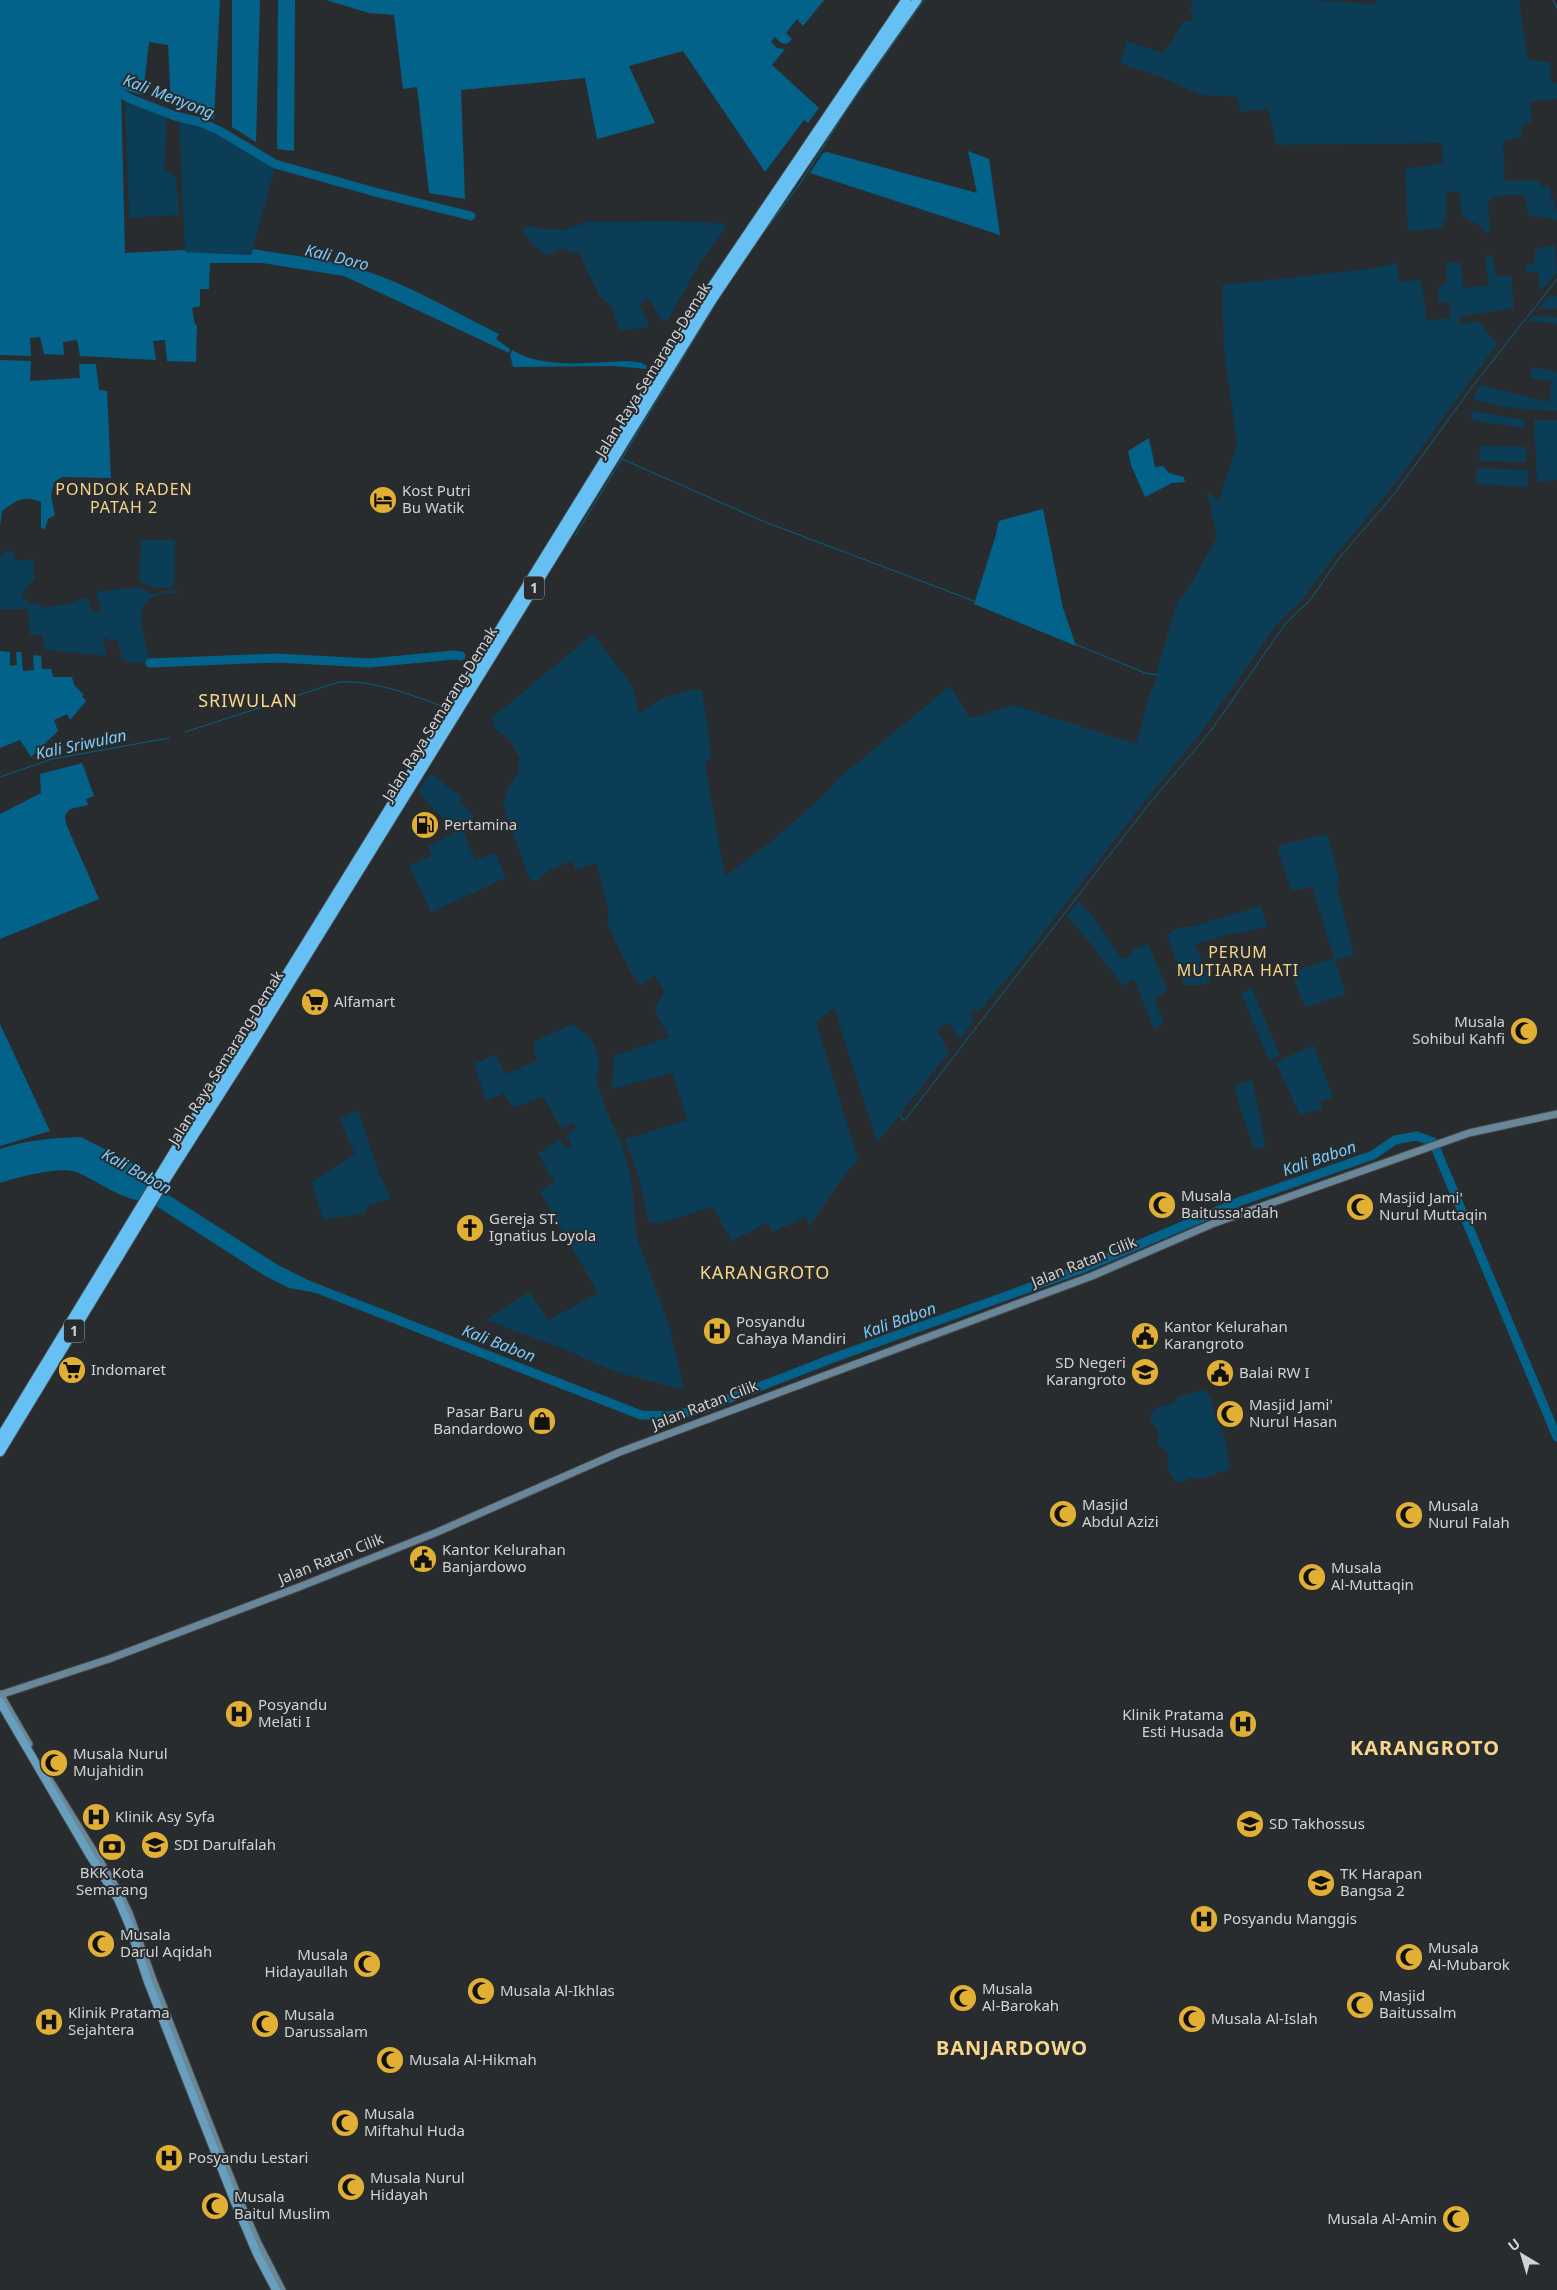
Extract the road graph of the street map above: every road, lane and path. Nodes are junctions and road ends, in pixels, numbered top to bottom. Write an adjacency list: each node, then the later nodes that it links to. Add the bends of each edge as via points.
1 (906, 0): 3 (highway, Jalan Raya Semarang-Demak / 1, via 712,286)
2 (917, 0): 3 (highway, Jalan Raya Semarang-Demak / 1)
3 (657, 381): 5 (highway, Jalan Raya Semarang-Demak / 1, via 257,1036)
4 (1557, 1114): 8 (street, Jalan Ratan Cilik, via 1495,1126 1448,1140 1212,1224 1092,1276 620,1452 435,1533 299,1587 109,1659)
5 (144, 1208): 6 (highway, Jalan Raya Semarang-Demak / 1); 7 (highway, Jalan Raya Semarang-Demak / 1)
6 (0, 1438)
7 (0, 1452)
8 (0, 1695): 10 (street)
9 (0, 1702): 10 (main road)
10 (39, 1765): 11 (main road, via 118,1899)
11 (176, 2045): 12 (main road, via 247,2233); 13 (street, via 256,2241)
12 (276, 2290)
13 (282, 2290)

